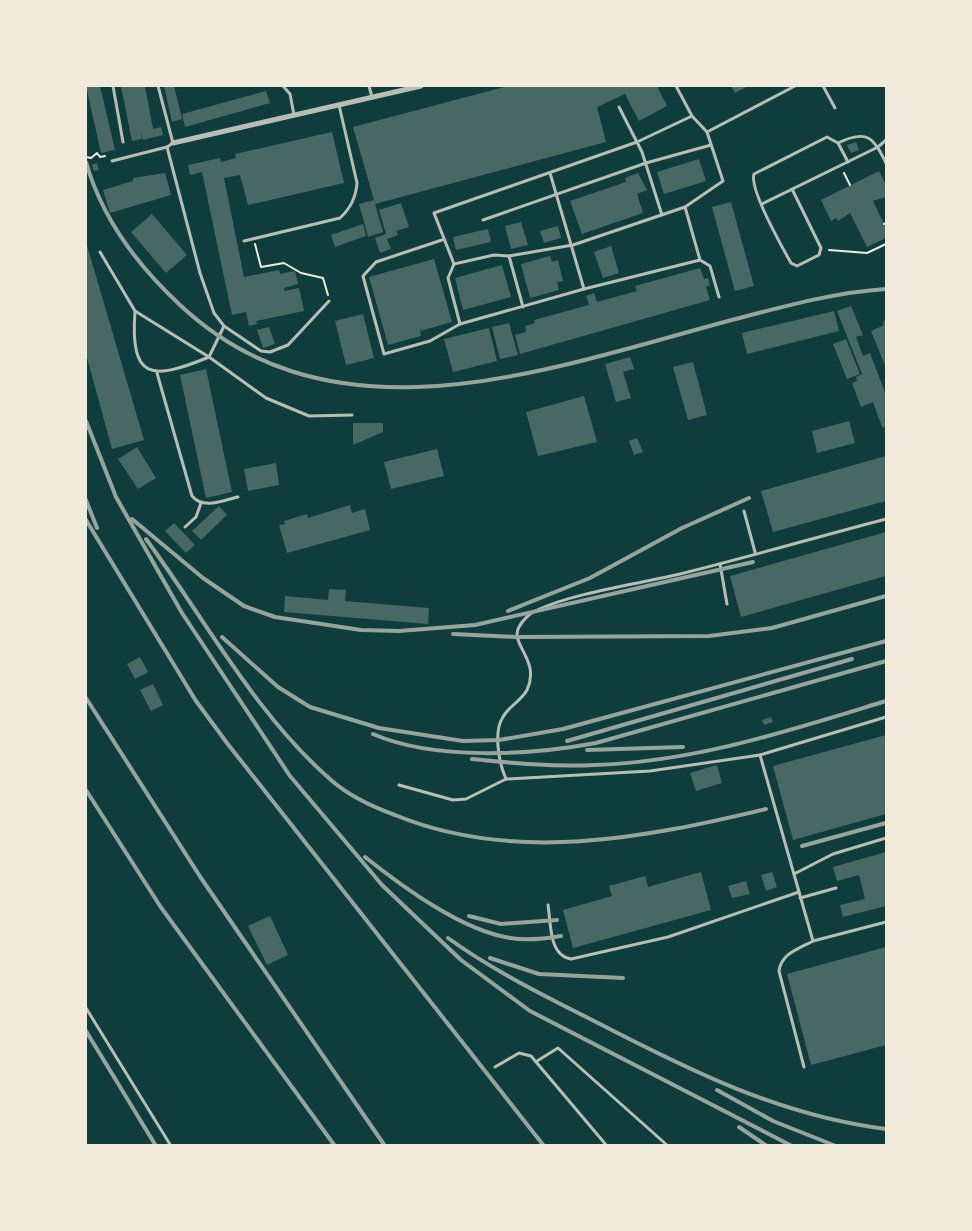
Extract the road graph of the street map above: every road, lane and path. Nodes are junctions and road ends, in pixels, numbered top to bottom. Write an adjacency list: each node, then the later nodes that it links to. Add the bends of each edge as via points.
1 (113, 86): 18 (lane)
2 (158, 86): 20 (lane)
3 (283, 86): 14 (lane, via 290,94)
4 (369, 86): 10 (lane)
5 (413, 86): 6 (street); 10 (street)
6 (421, 86)
7 (676, 86): 15 (lane)
8 (795, 86): 16 (lane)
9 (823, 86): 13 (lane)
10 (372, 97): 11 (street)
11 (339, 105): 14 (street); 40 (lane, via 357,183 348,212 340,218)
12 (619, 107): 19 (lane)
13 (835, 108)
14 (294, 115): 20 (street)
15 (692, 117): 16 (lane); 19 (lane)
16 (706, 132): 22 (lane)
17 (886, 140): 24 (lane)
18 (123, 142)
19 (637, 142): 29 (lane); 31 (lane)
20 (173, 143): 23 (lane)
21 (838, 143): 24 (lane, via 861,135); 28 (lane); 36 (lane, via 821,138 758,170 753,184)
22 (711, 145): 29 (lane); 37 (lane, via 723,181)
23 (167, 147): 27 (lane); 56 (lane, via 200,273 214,313)
24 (878, 147): 28 (lane); 30 (lane)
25 (111, 155): 26 (path, via 100,158 97,153)
26 (86, 157)
27 (112, 162)
28 (848, 162): 34 (lane)
29 (646, 163): 35 (lane); 38 (lane)
30 (886, 163)
31 (550, 173): 35 (lane); 41 (lane, via 434,213)
32 (844, 173): 33 (path)
33 (850, 185)
34 (792, 189): 36 (lane); 45 (lane)
35 (557, 194): 39 (lane); 44 (lane)
36 (762, 204): 45 (lane, via 791,263 797,266 819,255)
37 (685, 207): 38 (lane); 48 (lane)
38 (662, 215): 44 (lane)
39 (483, 220)
40 (254, 239): 42 (lane); 52 (path, via 261,267 284,263 301,273 324,278)
41 (443, 239): 49 (lane); 55 (lane, via 376,262 363,276 384,354 430,341)
42 (244, 241)
43 (886, 244): 45 (path, via 867,253)
44 (573, 245): 47 (lane); 50 (lane)
45 (821, 249)
46 (100, 252): 54 (lane)
47 (509, 256): 49 (lane, via 494,255); 53 (lane)
48 (700, 260): 50 (lane); 51 (lane, via 710,266)
49 (454, 264): 55 (lane, via 448,278)
50 (584, 290): 53 (lane)
51 (719, 297)
52 (329, 301): 56 (lane, via 288,345 270,352 261,351)
53 (523, 307): 55 (lane)
54 (135, 311): 57 (lane); 58 (lane, via 133,341 138,360)
55 (460, 324)
56 (224, 326): 57 (lane)
57 (209, 357): 58 (lane); 59 (lane, via 266,398 287,408 309,416)
58 (157, 373): 61 (lane, via 192,496)
59 (352, 415)
60 (238, 497): 61 (lane)
61 (201, 503): 64 (lane, via 196,517)
62 (744, 511): 65 (lane)
63 (886, 519): 65 (lane)
64 (185, 527)
65 (755, 552): 66 (lane)
66 (720, 564): 67 (lane); 70 (lane, via 560,602 533,612 523,621 516,637 531,663 531,675 521,699 499,725 500,762)
67 (728, 604)
68 (886, 717): 69 (lane)
69 (760, 755): 70 (lane, via 650,771); 73 (lane)
70 (506, 779): 71 (lane, via 466,799 453,800)
71 (399, 785)
72 (886, 838): 73 (lane, via 832,854)
73 (794, 874): 75 (lane)
74 (836, 888): 76 (lane)
75 (799, 892): 76 (lane); 77 (lane, via 668,937 571,959 562,958 557,952)
76 (800, 898): 79 (lane)
77 (548, 905)
78 (886, 922): 79 (lane)
79 (813, 941): 83 (lane, via 786,956 778,971)
80 (86, 1008): 84 (lane)
81 (537, 1061): 82 (lane, via 519,1053); 85 (lane); 86 (lane, via 558,1048)
82 (495, 1067)
83 (804, 1067)
84 (171, 1146)
85 (607, 1146)
86 (668, 1146)

